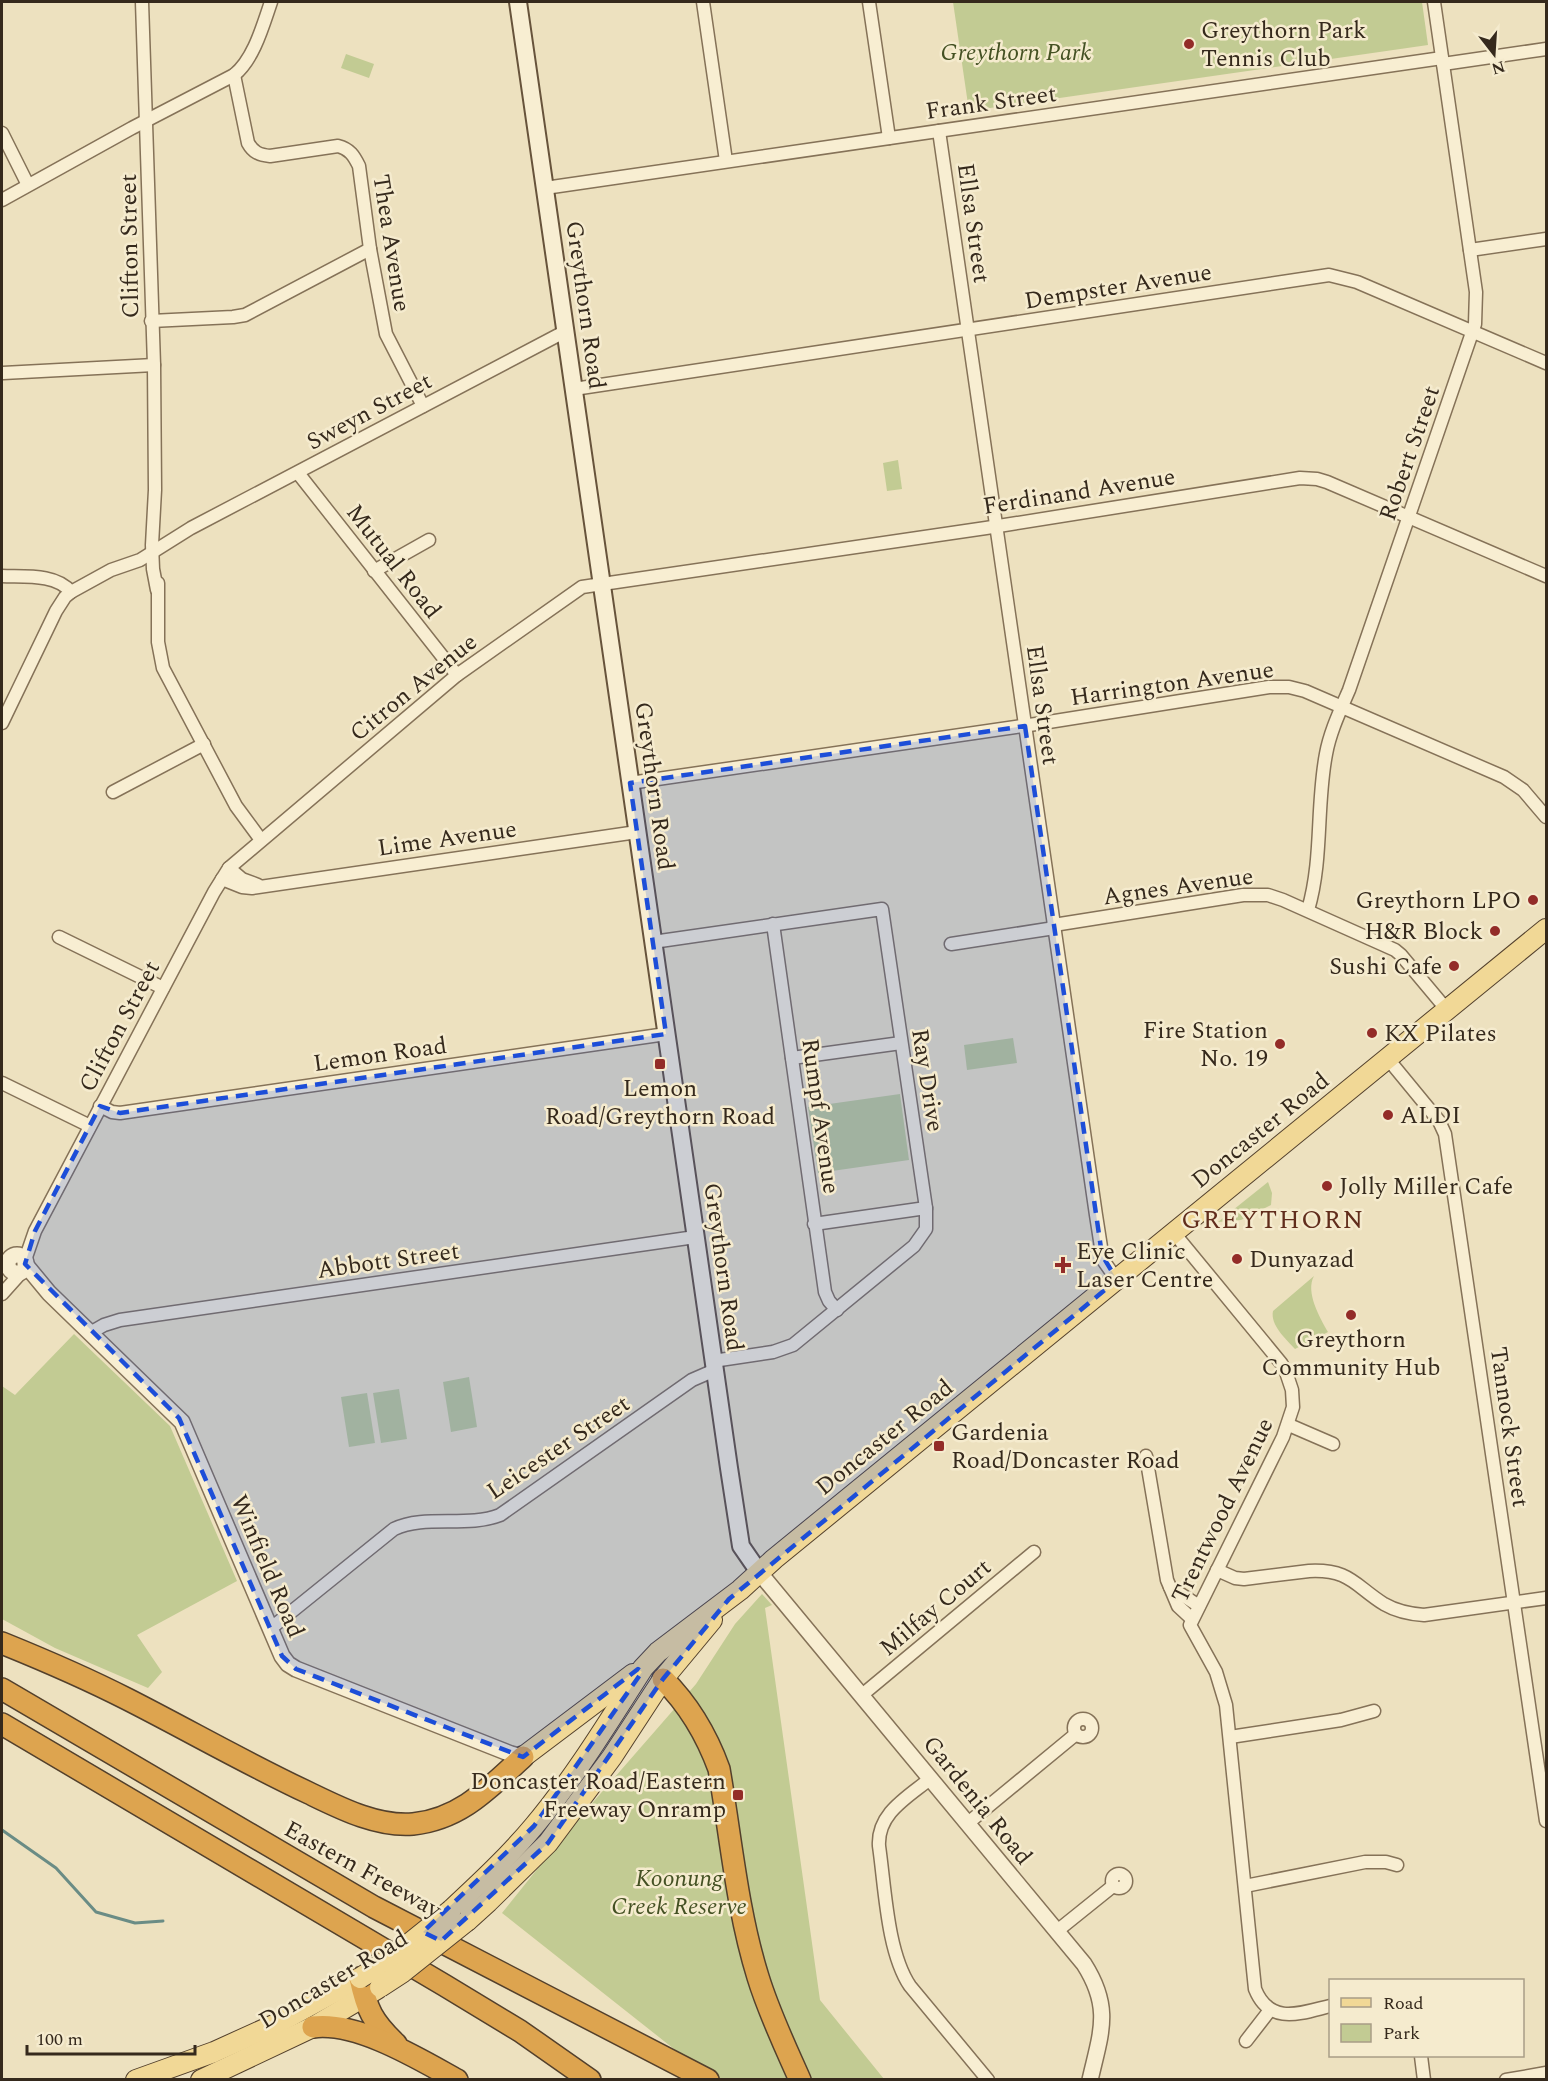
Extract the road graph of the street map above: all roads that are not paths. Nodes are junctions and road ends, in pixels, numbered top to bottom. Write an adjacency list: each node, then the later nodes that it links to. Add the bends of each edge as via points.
1 (142, 2): 10 (street, Clifton Street)
2 (272, 2): 9 (street, via 243,68)
3 (518, 2): 16 (main road, Greythorn Road)
4 (703, 2): 14 (street)
5 (869, 2): 13 (street)
6 (1434, 2): 8 (street, Robert Street)
7 (1546, 49): 8 (street, Frank Street)
8 (1442, 61): 11 (street, Frank Street); 20 (street, Robert Street)
9 (234, 75): 10 (street); 19 (street, Thea Avenue, via 252,150 270,156 338,146 354,156 359,166)
10 (147, 120): 15 (street); 21 (street, Clifton Street)
11 (939, 130): 13 (street, Frank Street); 22 (street, Ellsa Street)
12 (2, 133): 15 (street)
13 (889, 138): 14 (street, Frank Street)
14 (726, 161): 16 (street, Frank Street)
15 (28, 185): 17 (street)
16 (545, 188): 23 (main road, Greythorn Road)
17 (2, 200)
18 (1546, 239): 20 (street)
19 (370, 249): 21 (street, via 245,315); 29 (street, Thea Avenue, via 386,334)
20 (1470, 250): 24 (street, Robert Street, via 1477,302)
21 (151, 321): 26 (street, Clifton Street)
22 (968, 330): 24 (street, Dempster Avenue, via 1329,275 1357,282); 28 (street, Dempster Avenue); 32 (street, Ellsa Street)
23 (566, 331): 28 (main road, Greythorn Road); 29 (street, Sweyn Street)
24 (1473, 332): 25 (street, Dempster Avenue); 31 (street, Robert Street)
25 (1546, 363)
26 (154, 365): 27 (street); 34 (street, Clifton Street)
27 (3, 373)
28 (574, 389): 38 (main road, Greythorn Road)
29 (423, 406): 30 (street, Sweyn Street)
30 (298, 472): 34 (street, Sweyn Street, via 191,528 172,534); 35 (street, Mutual Road)
31 (1409, 518): 32 (street, Ferdinand Avenue, via 1326,482 1300,478); 37 (street, Ferdinand Avenue); 41 (street, Robert Street)
32 (996, 526): 38 (street, Ferdinand Avenue); 43 (street, Ellsa Street)
33 (429, 540): 35 (street)
34 (156, 547): 39 (street, Sweyn Street); 44 (street, Clifton Street, via 161,663)
35 (374, 571): 40 (street, Mutual Road)
36 (2, 576): 39 (street, via 54,580)
37 (1546, 576)
38 (601, 583): 40 (street, Citron Avenue, via 576,589); 45 (main road, Greythorn Road)
39 (71, 592): 42 (street, Sweyn Street, via 56,611)
40 (457, 675): 50 (street, Citron Avenue)
41 (1342, 706): 43 (street, Harrington Avenue, via 1297,688 1279,687); 48 (street, Harrington Avenue, via 1504,777 1523,790); 53 (street, Robert Street, via 1325,756 1317,871)
42 (2, 723)
43 (1025, 726): 45 (street, Harrington Avenue); 55 (street, Ellsa Street)
44 (204, 744): 46 (street); 47 (street, Clifton Street)
45 (630, 783): 49 (main road, Greythorn Road)
46 (113, 792)
47 (236, 806): 50 (street, Clifton Street); 51 (street, Clifton Street)
48 (1546, 817)
49 (637, 832): 52 (street, Lime Avenue, via 262,886); 58 (main road, Greythorn Road)
50 (261, 840): 51 (street, Clifton Street)
51 (251, 849): 52 (street, Clifton Street)
52 (225, 874): 60 (street, Clifton Street)
53 (1308, 910): 55 (street, Agnes Avenue, via 1268,895 1243,895); 61 (street, Agnes Avenue, via 1395,950)
54 (773, 924): 58 (street, Ray Drive); 63 (street, Ray Drive, via 882,909); 64 (street, Rumpf Avenue)
55 (1054, 926): 59 (street, Agnes Avenue); 74 (street, Ellsa Street, via 1102,1255)
56 (1546, 929): 61 (main road, Doncaster Road)
57 (59, 937): 60 (street)
58 (653, 942): 62 (main road, Greythorn Road)
59 (951, 944)
60 (163, 988): 67 (street, Clifton Street)
61 (1447, 1010): 65 (main road, Doncaster Road)
62 (666, 1034): 67 (street, Lemon Road, via 120,1113); 72 (main road, Greythorn Road)
63 (901, 1043): 64 (street); 69 (street, Ray Drive)
64 (792, 1058): 70 (street, Rumpf Avenue)
65 (1388, 1059): 71 (main road, Doncaster Road); 88 (street, Tannock Street, via 1442,1125 1445,1134)
66 (2, 1083): 68 (street)
67 (100, 1106): 68 (street, Clifton Street)
68 (90, 1126): 73 (street, Clifton Street, via 35,1231)
69 (926, 1208): 70 (street); 76 (street, Ray Drive, via 928,1224 920,1240)
70 (814, 1224): 76 (street, Rumpf Avenue, via 825,1292)
71 (1174, 1233): 74 (main road, Doncaster Road); 79 (street, Trentwood Avenue, via 1281,1363 1293,1395)
72 (695, 1237): 77 (street, Abbott Street, via 120,1320); 78 (main road, Greythorn Road)
73 (14, 1261): 75 (street, Clifton Street); 77 (street, Winfield Road)
74 (1117, 1280): 84 (main road, Doncaster Road)
75 (2, 1293)
76 (837, 1311): 78 (street, Ray Drive, via 787,1348)
77 (90, 1333): 91 (street, Winfield Road, via 182,1422)
78 (714, 1366): 84 (main road, Greythorn Road, via 741,1546); 91 (street, Leicester Street, via 500,1515 412,1524 394,1530)
79 (1289, 1425): 80 (street); 83 (street, Trentwood Avenue)
80 (1333, 1444)
81 (1146, 1456): 85 (street)
82 (1034, 1552): 96 (street, Milfay Court)
83 (1217, 1570): 88 (street, via 1244,1579 1309,1571 1339,1574 1355,1581 1383,1604 1412,1614); 89 (street, Trentwood Avenue)
84 (759, 1572): 87 (main road, Doncaster Road); 96 (street, Gardenia Road)
85 (1170, 1587): 89 (street); 90 (street, via 1178,1606)
86 (1546, 1598): 88 (street)
87 (729, 1599): 93 (main road, Doncaster Road, via 657,1652); 94 (main road, Doncaster Road)
88 (1514, 1602): 103 (street, Tannock Street)
89 (1198, 1606): 90 (street, Trentwood Avenue)
90 (1192, 1619): 100 (street, Trentwood Avenue, via 1191,1629 1221,1684)
91 (270, 1629): 101 (street, Winfield Road, via 282,1656 292,1667)
92 (2, 1643): 101 (highway, via 125,1698 279,1779 367,1818 411,1824 452,1814 475,1801)
93 (643, 1668): 94 (main road); 101 (main road, Doncaster Road); 109 (main road, Doncaster Road, bridge, via 534,1826 476,1886 390,1959)
94 (663, 1679): 109 (main road, Doncaster Road, bridge, via 612,1757 548,1843 467,1921 403,1972); 122 (highway, via 698,1724 719,1769 756,1970)
95 (2, 1689): 121 (highway, Eastern Freeway, via 374,1907)
96 (862, 1695): 102 (street, Gardenia Road)
97 (1374, 1710): 100 (street, via 1341,1720)
98 (2, 1724): 120 (highway, via 444,1985)
99 (1076, 1734): 104 (street)
100 (1230, 1737): 107 (street, Trentwood Avenue)
101 (523, 1757)
102 (931, 1778): 104 (street, Gardenia Road); 123 (street, via 888,1814 880,1829 894,1948 900,1970 910,1986)
103 (1546, 1821)
104 (968, 1823): 108 (street, Gardenia Road)
105 (1397, 1865): 107 (street, via 1365,1862)
106 (1113, 1886): 108 (street)
107 (1245, 1886): 111 (street, Trentwood Avenue, via 1254,1982 1261,2001)
108 (1058, 1931): 124 (street, Gardenia Road, via 1098,1988 1102,2026)
109 (368, 1987): 112 (main road, Doncaster Road); 114 (highway, via 367,2006 377,2026); 117 (main road, Doncaster Road, via 214,2052)
110 (1329, 2006): 111 (street, via 1286,2015)
111 (1270, 2010): 113 (street)
112 (314, 2027): 114 (highway, via 340,2027); 118 (main road, Doncaster Road)
113 (1246, 2042)
114 (400, 2049): 119 (highway)
115 (1421, 2057): 125 (street)
116 (1546, 2073): 126 (street)
117 (136, 2079)
118 (201, 2079)
119 (457, 2079)
120 (590, 2079)
121 (708, 2079)
122 (800, 2079)
123 (988, 2079)
124 (1090, 2079)
125 (1424, 2079)
126 (1506, 2079)

